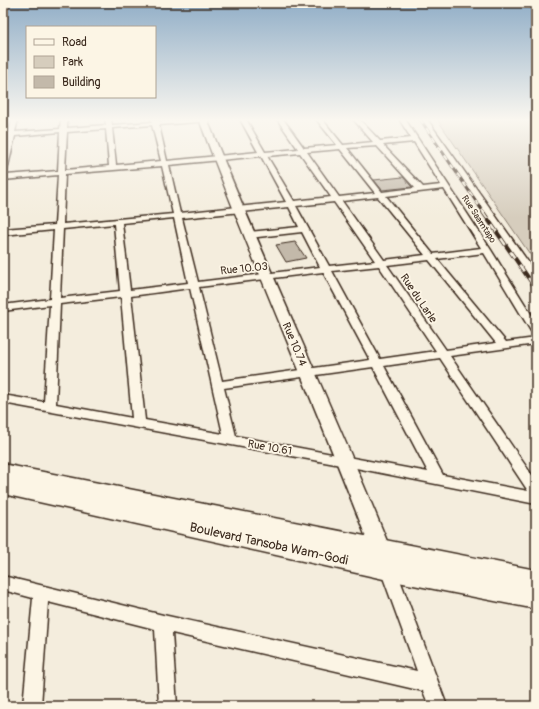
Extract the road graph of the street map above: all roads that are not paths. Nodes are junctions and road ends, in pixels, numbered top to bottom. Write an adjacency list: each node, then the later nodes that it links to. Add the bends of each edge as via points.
1 (8, 152): 17 (street)
2 (62, 152): 16 (street)
3 (112, 152): 15 (street)
4 (162, 152): 14 (street)
5 (216, 152): 13 (main road, Rue 10.74)
6 (289, 152): 12 (street)
7 (305, 152): 21 (street, Rue du Larle)
8 (346, 152): 20 (street)
9 (387, 152): 19 (street)
10 (424, 152): 18 (street, Rue Saamtapo)
11 (447, 152): 35 (street)
12 (262, 154): 13 (street); 22 (street)
13 (218, 158): 14 (street); 23 (main road, Rue 10.74)
14 (165, 163): 15 (street); 24 (street)
15 (113, 167): 16 (street)
16 (61, 172): 17 (street); 26 (street)
17 (3, 176)
18 (446, 187): 19 (street); 30 (street, Rue Saamtapo)
19 (421, 190): 20 (street)
20 (378, 194): 21 (street); 31 (street)
21 (336, 199): 22 (street); 32 (street, Rue du Larle)
22 (291, 204): 23 (street); 27 (street)
23 (238, 210): 24 (street); 29 (main road, Rue 10.74)
24 (178, 215): 25 (street); 36 (street)
25 (118, 220): 26 (street); 37 (street)
26 (58, 227): 28 (street); 38 (street)
27 (305, 229): 29 (street); 33 (street)
28 (3, 232)
29 (249, 235): 34 (main road, Rue 10.74)
30 (487, 250): 31 (street, Rue 10.03); 40 (street, Rue Saamtapo)
31 (431, 256): 32 (street, Rue 10.03); 42 (street)
32 (381, 262): 33 (street, Rue 10.03); 43 (street, Rue du Larle)
33 (326, 270): 34 (street, Rue 10.03); 44 (street)
34 (267, 278): 36 (street, Rue 10.03); 45 (main road, Rue 10.74)
35 (536, 280)
36 (194, 285): 37 (street, Rue 10.03); 46 (street)
37 (126, 293): 38 (street, Rue 10.03); 49 (street)
38 (55, 302): 39 (street, Rue 10.03); 48 (street)
39 (3, 308)
40 (536, 331)
41 (536, 341): 42 (street)
42 (503, 346): 43 (street)
43 (443, 354): 44 (street); 55 (street, Rue du Larle)
44 (377, 363): 45 (street); 53 (street)
45 (308, 373): 46 (street); 51 (main road, Rue 10.74)
46 (219, 385): 50 (street)
47 (3, 399): 48 (street, Rue 10.61)
48 (50, 408): 49 (street, Rue 10.61)
49 (139, 424): 50 (street, Rue 10.61)
50 (231, 441): 51 (street, Rue 10.61)
51 (346, 461): 53 (street, Rue 10.61); 57 (main road, Rue 10.74)
52 (3, 472): 57 (main road, Boulevard Tansoba Wam-Godi)
53 (439, 478): 56 (street, Rue 10.61)
54 (3, 486): 57 (main road, Boulevard Tansoba Wam-Godi)
55 (536, 492)
56 (536, 498)
57 (385, 559): 58 (main road, Boulevard Tansoba Wam-Godi); 61 (main road, Boulevard Tansoba Wam-Godi); 63 (street)
58 (536, 581)
59 (3, 582): 60 (street)
60 (41, 593): 62 (street); 64 (street)
61 (536, 598)
62 (163, 623): 63 (street); 65 (street)
63 (429, 683): 66 (street)
64 (32, 706)
65 (168, 706)
66 (438, 706)

